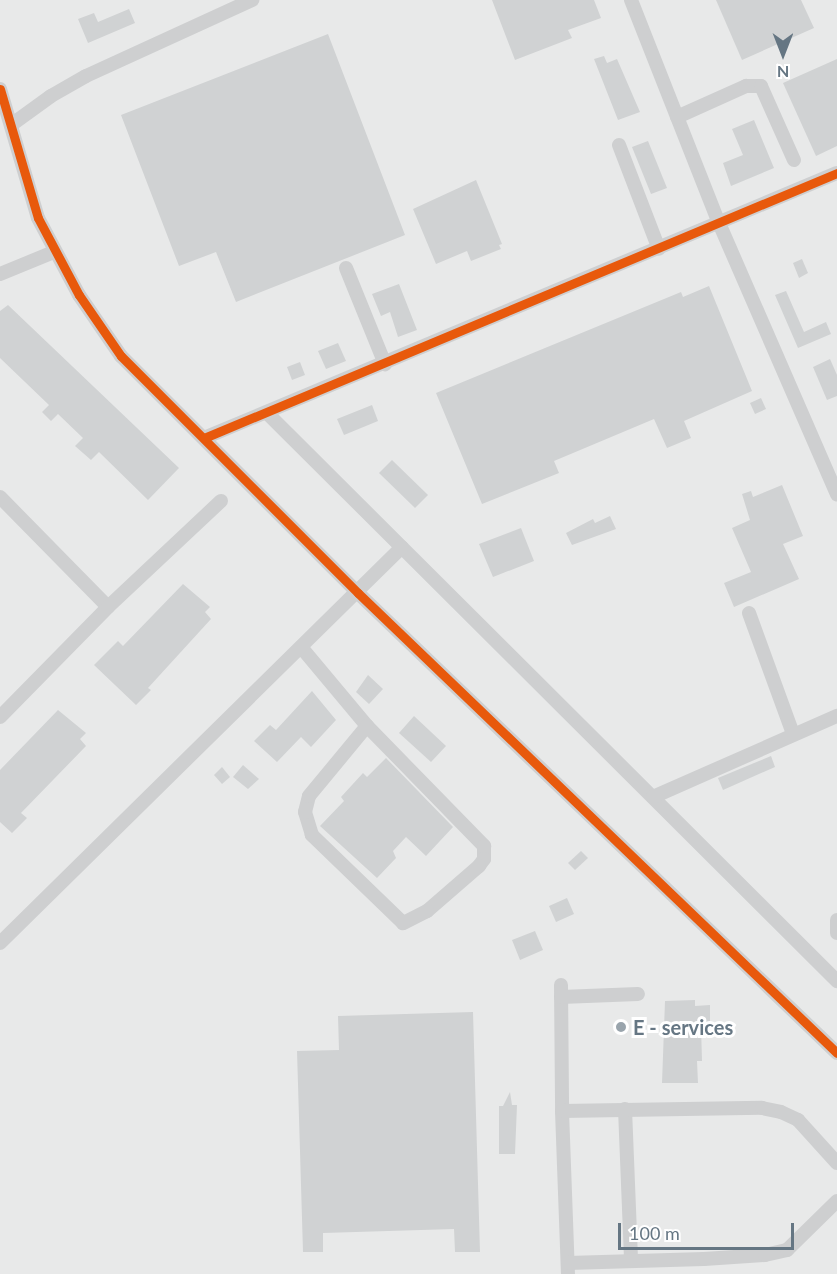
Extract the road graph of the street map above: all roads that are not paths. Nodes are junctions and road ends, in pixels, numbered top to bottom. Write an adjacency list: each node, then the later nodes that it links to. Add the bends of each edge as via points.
1 (252, 0): 5 (street, via 86,76)
2 (631, 0): 4 (street)
3 (0, 89): 5 (street)
4 (677, 117): 7 (street, via 746,86 761,86); 9 (street)
5 (11, 125): 11 (street, via 38,218)
6 (619, 145): 10 (street)
7 (794, 160)
8 (837, 173): 9 (street)
9 (719, 223): 10 (street); 17 (street)
10 (659, 249): 14 (street)
11 (54, 252): 13 (street); 16 (street, via 122,356)
12 (346, 268): 14 (street)
13 (0, 274)
14 (385, 364): 15 (street)
15 (267, 413): 16 (street); 20 (street)
16 (204, 438): 21 (street)
17 (837, 494)
18 (0, 497): 22 (street)
19 (221, 501): 22 (street)
20 (402, 547): 21 (street); 29 (street)
21 (358, 593): 24 (street); 35 (street)
22 (108, 607): 26 (street)
23 (749, 613): 28 (street)
24 (301, 647): 27 (street); 32 (street)
25 (837, 716): 28 (street)
26 (0, 717)
27 (367, 726): 27 (street, via 484,846 484,859 479,866 427,912 403,923 312,835 305,812 309,795)
28 (793, 734): 29 (street)
29 (653, 797): 33 (street)
30 (837, 920): 31 (street)
31 (837, 933)
32 (0, 944)
33 (837, 981)
34 (638, 994): 37 (street, via 561,991)
35 (837, 1053)
36 (625, 1109): 37 (street); 38 (street, via 740,1107 781,1112 798,1120); 40 (street)
37 (562, 1111): 41 (street)
38 (837, 1163)
39 (837, 1201): 40 (street, via 787,1250 755,1256)
40 (631, 1261): 41 (street)
41 (568, 1268)

